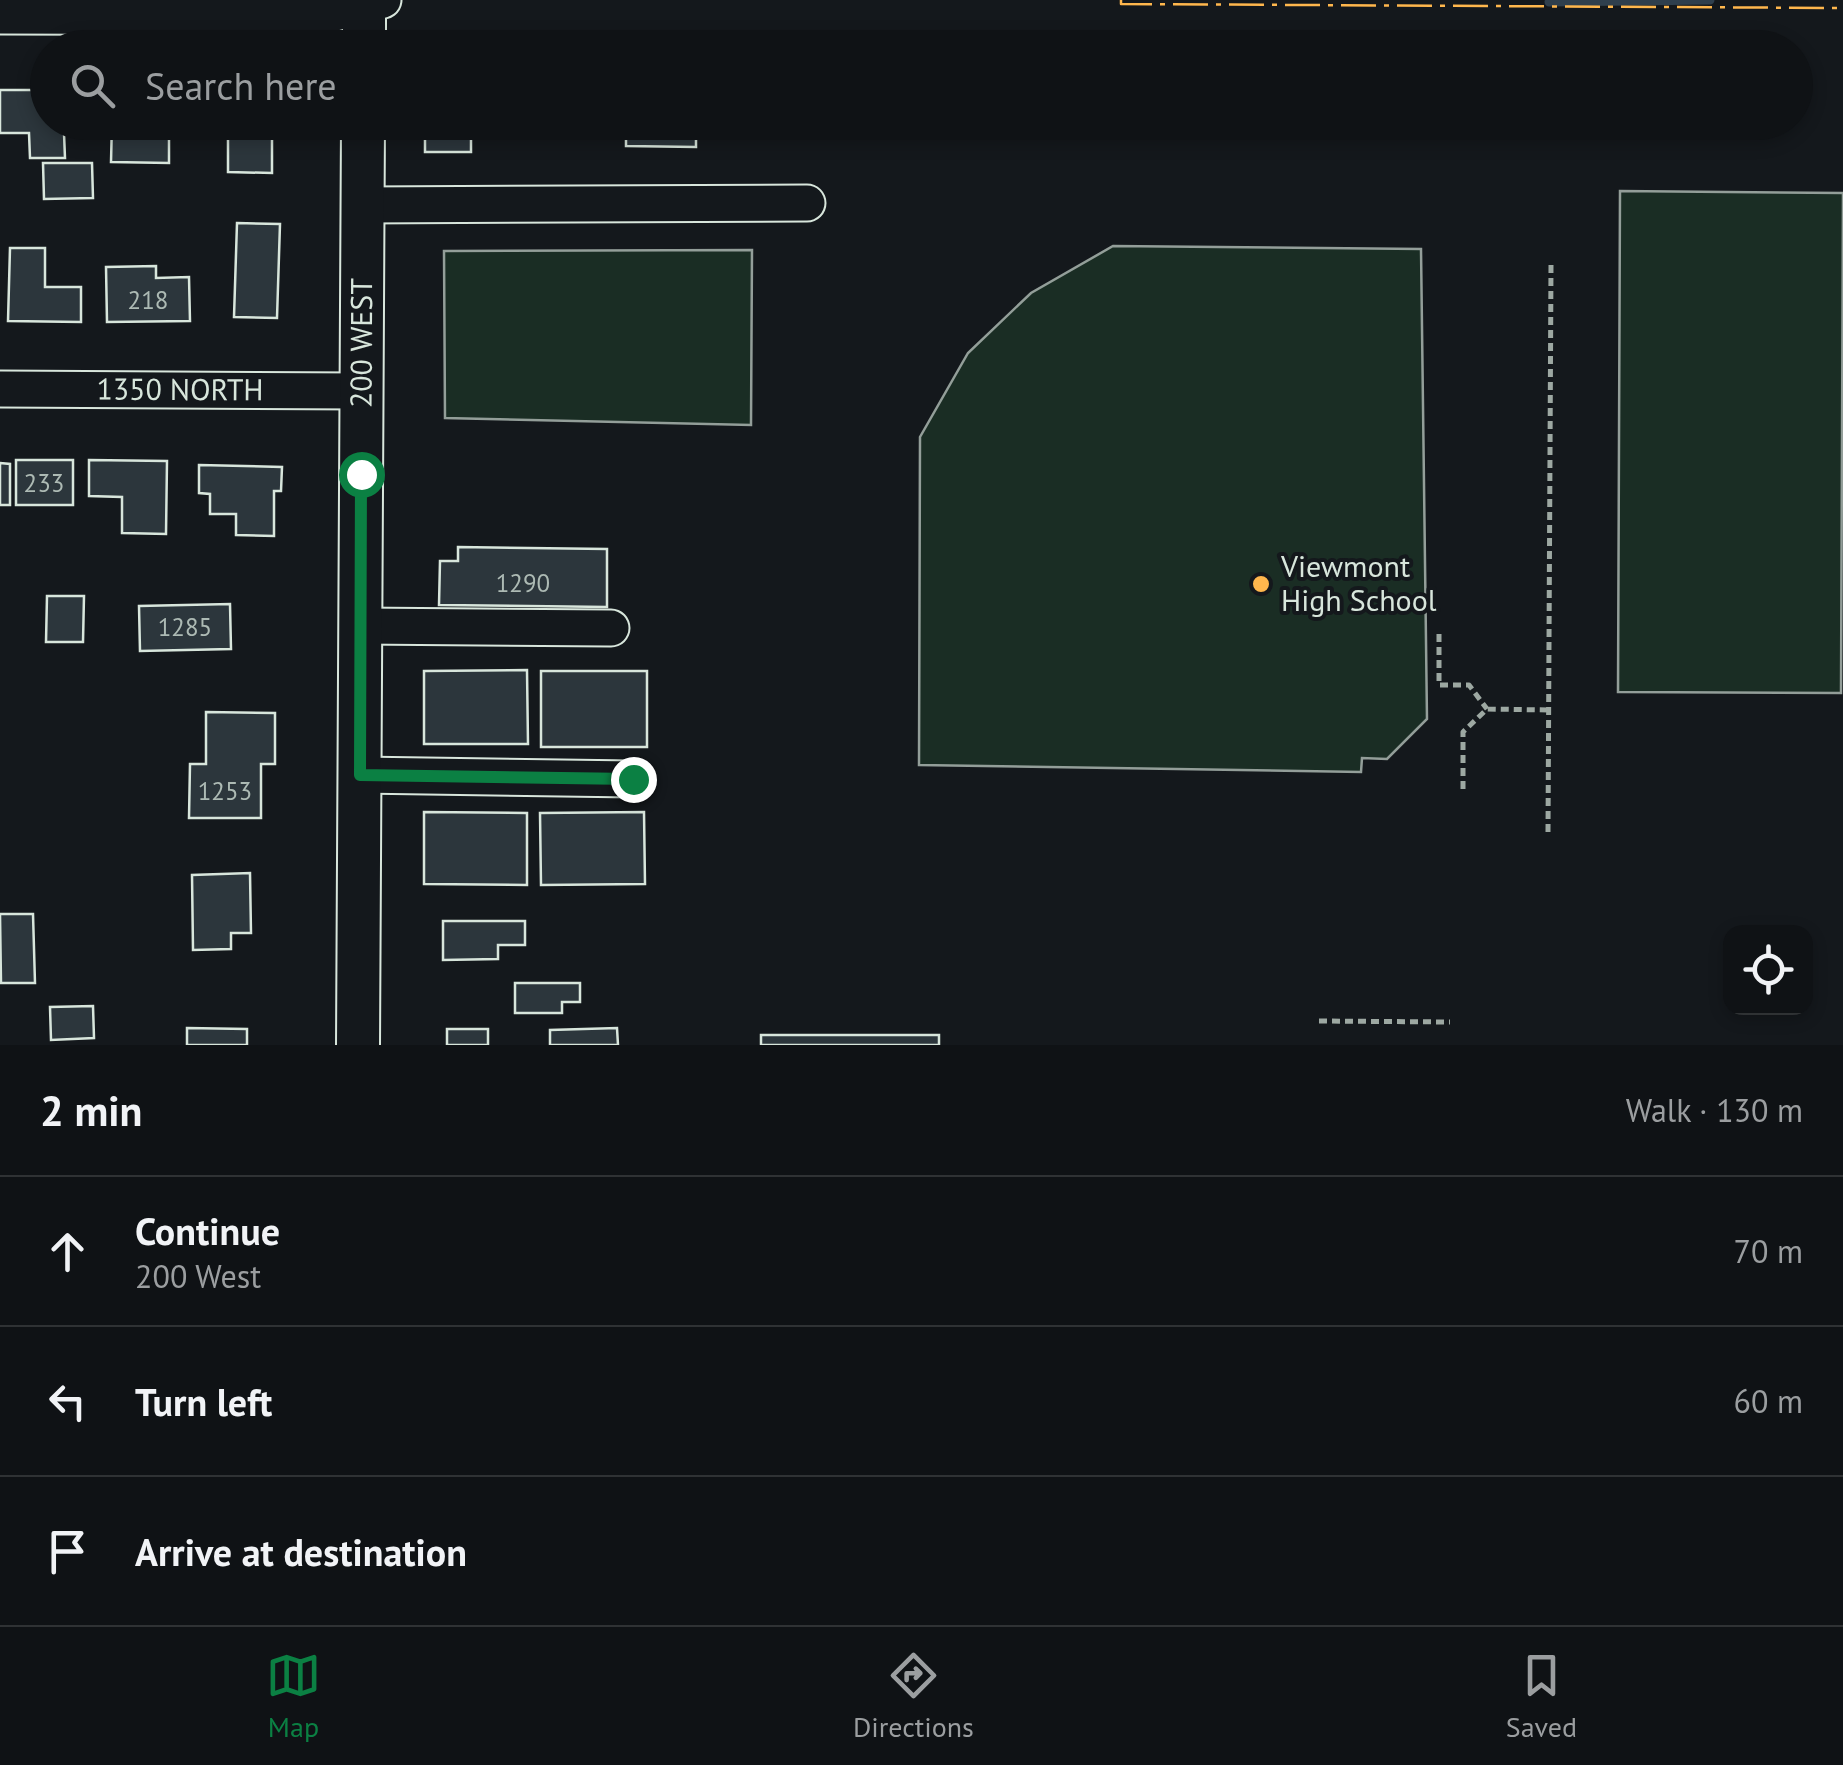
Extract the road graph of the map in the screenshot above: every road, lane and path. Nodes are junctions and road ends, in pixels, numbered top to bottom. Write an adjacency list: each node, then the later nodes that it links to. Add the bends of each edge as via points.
1 (369, 14): 2 (street)
2 (0, 16)
3 (364, 140): 5 (main road, 200 WEST)
4 (808, 203): 5 (street)
5 (363, 204): 8 (main road, 200 WEST)
6 (1551, 265): 13 (path)
7 (0, 389): 8 (street, 1350 NORTH)
8 (362, 390): 9 (main road, 200 WEST)
9 (360, 626): 10 (street); 14 (main road, 200 WEST)
10 (611, 628)
11 (1438, 634): 12 (path, via 1439,685 1469,685)
12 (1486, 710): 13 (path); 16 (path, via 1463,732)
13 (1549, 710): 17 (path)
14 (360, 775): 15 (street); 20 (main road, 200 WEST)
15 (633, 779)
16 (1463, 789)
17 (1548, 832)
18 (1320, 1021): 19 (path)
19 (1450, 1022)
20 (358, 1045)

